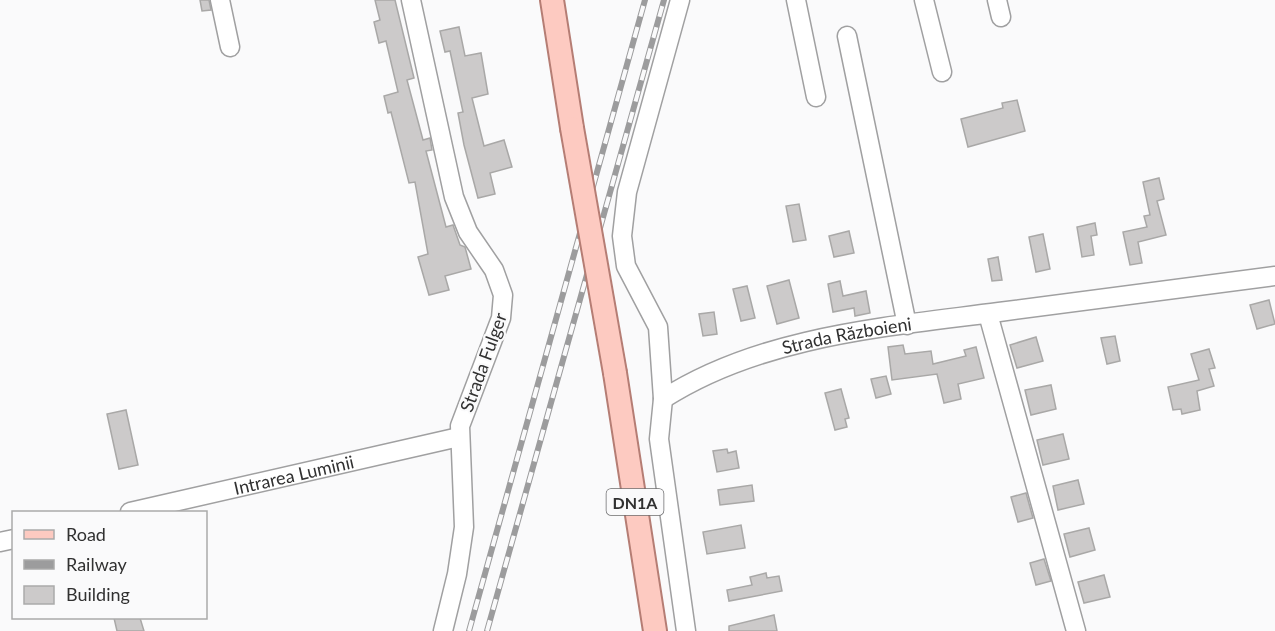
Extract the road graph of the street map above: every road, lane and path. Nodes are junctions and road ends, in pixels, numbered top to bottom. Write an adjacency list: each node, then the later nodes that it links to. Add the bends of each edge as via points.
1 (220, 0): 8 (street)
2 (411, 0): 15 (street, Strada Fulger, via 454,197 468,232 495,270 503,295 501,318 463,416)
3 (552, 0): 18 (main road, DN1A, bridge)
4 (680, 0): 14 (street, via 627,192 622,236 626,266 658,327)
5 (796, 0): 10 (street)
6 (924, 0): 9 (street)
7 (847, 36): 13 (street)
8 (230, 47)
9 (942, 72)
10 (816, 97)
11 (1275, 276): 12 (street, Strada Războieni)
12 (988, 314): 13 (street, Strada Războieni); 20 (street)
13 (907, 325): 14 (street, Strada Războieni, via 763,353 709,374)
14 (663, 399): 19 (street, via 659,439)
15 (459, 437): 16 (street, Intrarea Luminii); 17 (street, Strada Fulger, via 464,527)
16 (139, 511)
17 (443, 631)
18 (656, 631)
19 (686, 631)
20 (1076, 631)

